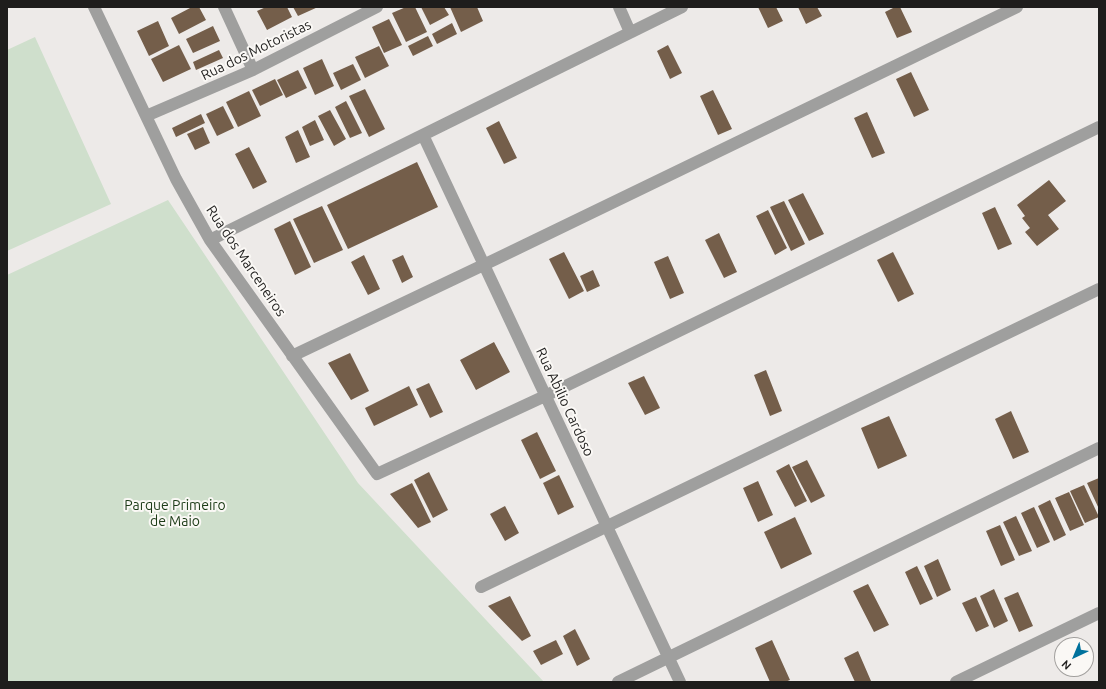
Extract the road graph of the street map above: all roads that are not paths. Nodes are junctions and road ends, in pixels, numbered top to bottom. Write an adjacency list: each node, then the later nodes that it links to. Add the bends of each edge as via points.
1 (94, 7): 10 (street, Rua dos Marceneiros)
2 (224, 7): 9 (street)
3 (377, 7): 7 (street, Rua dos Motoristas)
4 (619, 7): 8 (street)
5 (682, 7): 8 (street)
6 (1017, 7): 14 (street)
7 (362, 10): 9 (street, Rua dos Motoristas)
8 (630, 32): 12 (street)
9 (253, 70): 10 (street, Rua dos Motoristas)
10 (146, 116): 13 (street, Rua dos Marceneiros, via 176,179)
11 (1099, 127): 17 (street)
12 (423, 135): 13 (street); 14 (street, Rua Abilio Cardoso)
13 (210, 240): 16 (street, Rua dos Marceneiros)
14 (484, 265): 16 (street); 17 (street, Rua Abilio Cardoso)
15 (1099, 289): 19 (street)
16 (292, 356): 17 (street, Rua dos Marceneiros, via 377,474)
17 (545, 396): 19 (street, Rua Abilio Cardoso)
18 (1099, 448): 22 (street)
19 (607, 526): 20 (street); 22 (street, Rua Abilio Cardoso)
20 (481, 587)
21 (1099, 613): 25 (street)
22 (669, 657): 23 (street); 24 (street, Rua Abilio Cardoso)
23 (618, 682)
24 (680, 682)
25 (956, 682)

